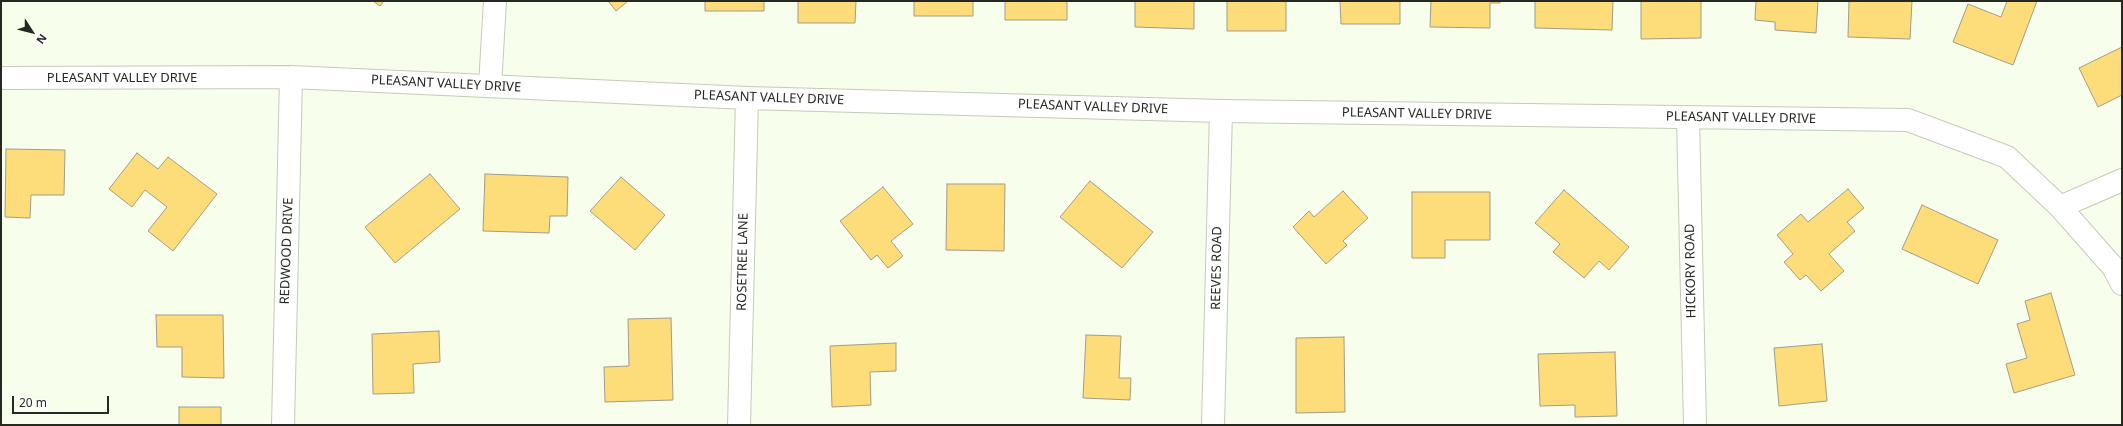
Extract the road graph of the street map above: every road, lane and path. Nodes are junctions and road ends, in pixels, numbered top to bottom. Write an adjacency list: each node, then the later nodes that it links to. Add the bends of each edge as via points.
1 (495, 1): 4 (street)
2 (1, 78): 3 (street, PLEASANT VALLEY DRIVE)
3 (291, 78): 4 (street, PLEASANT VALLEY DRIVE); 11 (street, REDWOOD DRIVE)
4 (490, 86): 5 (street, PLEASANT VALLEY DRIVE)
5 (747, 98): 6 (street, PLEASANT VALLEY DRIVE); 12 (street, ROSETREE LANE)
6 (1221, 111): 7 (street, PLEASANT VALLEY DRIVE); 13 (street, REEVES ROAD)
7 (1688, 118): 9 (street, PLEASANT VALLEY DRIVE, via 1908,120 2007,157); 14 (street, HICKORY ROAD)
8 (2122, 180): 9 (street)
9 (2060, 207): 10 (street, PLEASANT VALLEY DRIVE, via 2114,267)
10 (2122, 284)
11 (283, 425)
12 (739, 425)
13 (1213, 425)
14 (1695, 425)

